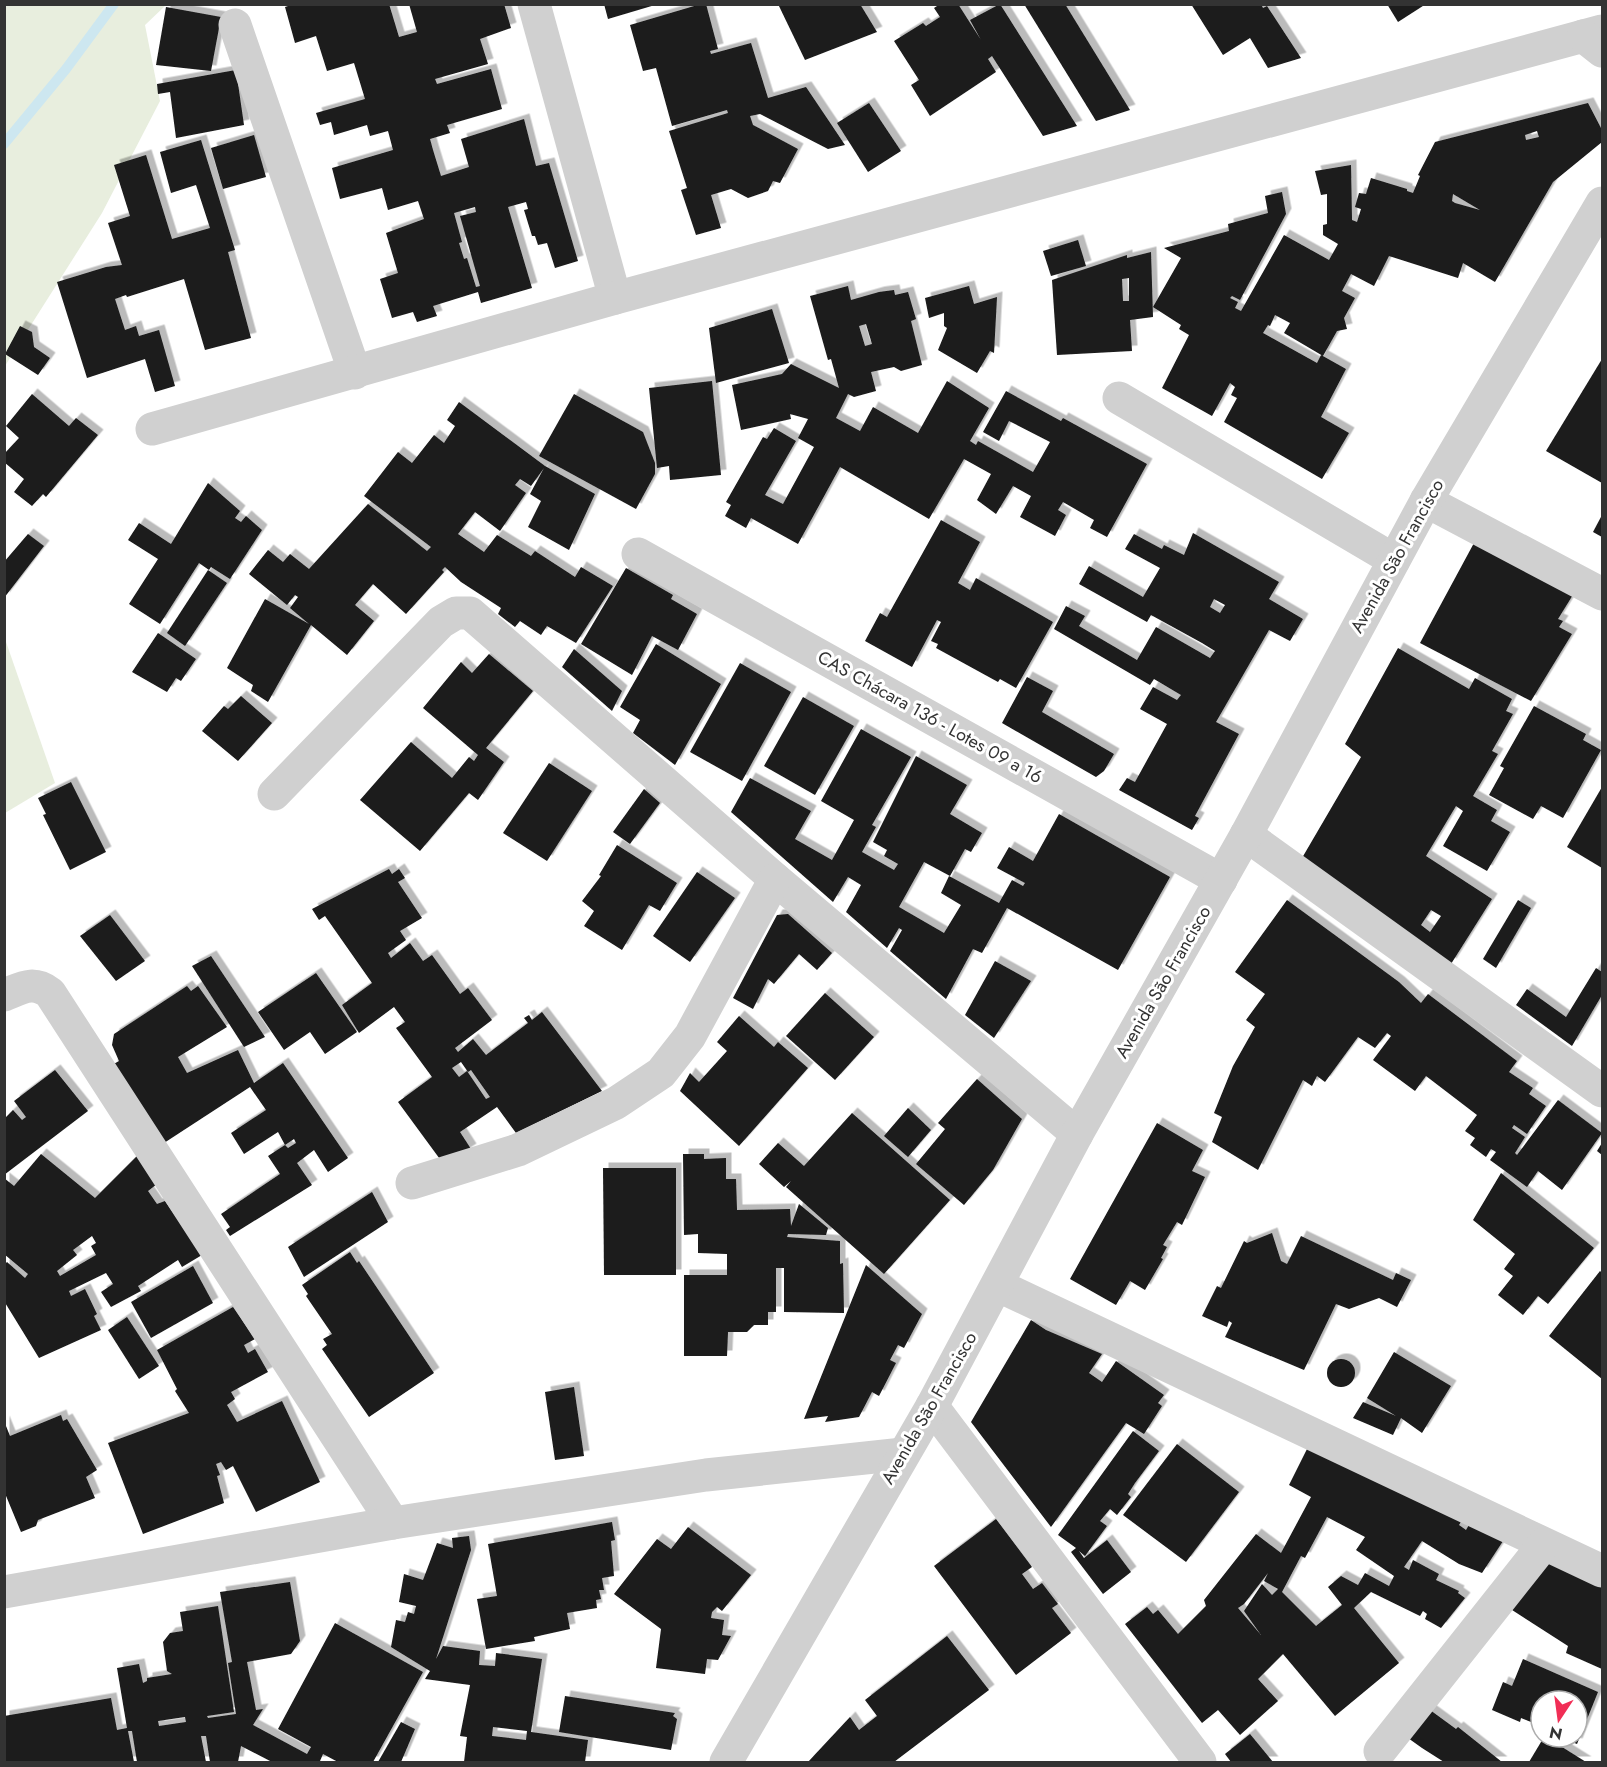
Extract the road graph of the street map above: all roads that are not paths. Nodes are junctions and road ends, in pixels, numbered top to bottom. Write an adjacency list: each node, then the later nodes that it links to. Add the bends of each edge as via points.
1 (534, 4): 5 (street)
2 (235, 24): 6 (street)
3 (1596, 40): 5 (street)
4 (1602, 204): 9 (street, Avenida São Francisco)
5 (615, 298): 6 (street)
6 (355, 373): 8 (street)
7 (1119, 398): 11 (street)
8 (152, 429)
9 (1425, 501): 11 (street, Avenida São Francisco); 12 (street)
10 (639, 554): 16 (street, CAS Chácara 136 - Lotes 09 a 16)
11 (1394, 560): 14 (street, Avenida São Francisco)
12 (1602, 594)
13 (274, 794): 15 (street, via 441,622 456,613 470,614)
14 (1246, 835): 16 (street, Avenida São Francisco); 18 (street)
15 (775, 879): 19 (street); 20 (street, via 690,1036 661,1073 616,1103 518,1150)
16 (1221, 880): 19 (street, Avenida São Francisco)
17 (4, 995): 24 (street, via 32,984 50,993)
18 (1602, 1091)
19 (1077, 1134): 21 (street, Avenida São Francisco)
20 (412, 1183)
21 (999, 1286): 22 (street, Avenida São Francisco); 25 (street)
22 (932, 1406): 23 (street, Avenida São Francisco); 30 (street)
23 (903, 1454): 24 (street, via 706,1475); 29 (street, Avenida São Francisco)
24 (393, 1523): 27 (street)
25 (1544, 1544): 26 (street); 28 (street)
26 (1602, 1571)
27 (4, 1592)
28 (1380, 1751)
29 (726, 1762)
30 (1200, 1762)

